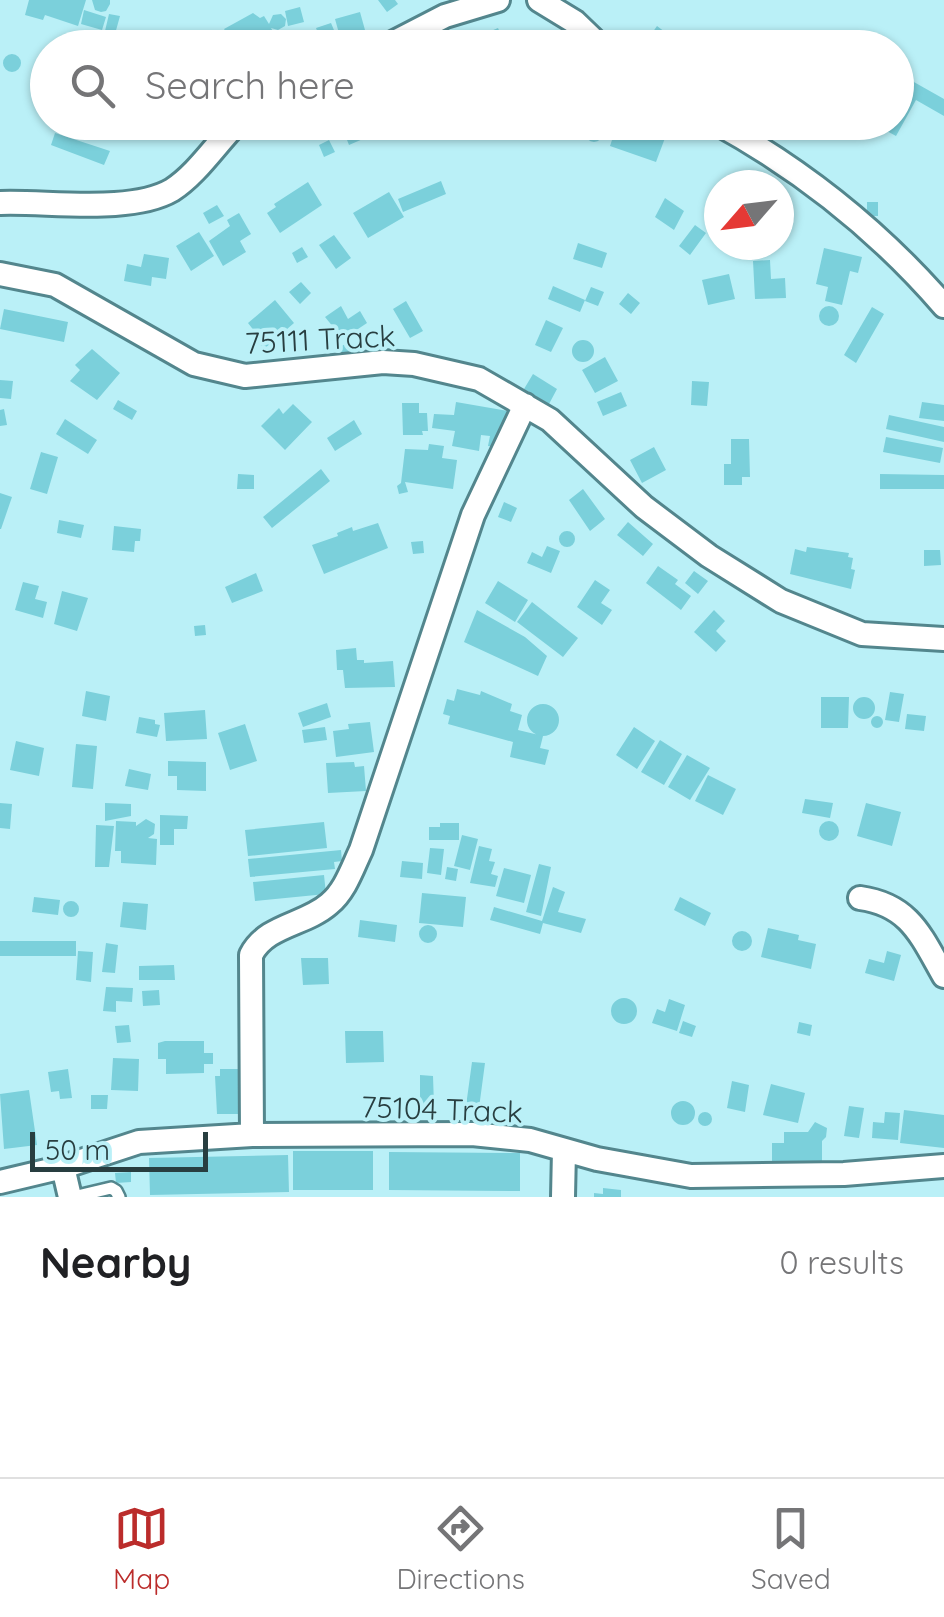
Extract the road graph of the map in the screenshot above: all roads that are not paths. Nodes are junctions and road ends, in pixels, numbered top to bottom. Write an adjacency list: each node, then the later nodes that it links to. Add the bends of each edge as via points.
1 (498, 0): 3 (street)
2 (539, 0): 4 (street)
3 (418, 30)
4 (583, 30)
5 (222, 140): 7 (street, via 188,178 155,197)
6 (747, 140): 9 (street, via 910,266)
7 (0, 203)
8 (0, 274): 10 (street, 75111 Track, via 55,285 194,364 245,376 414,364 478,379)
9 (944, 306)
10 (526, 405): 11 (street, 75111 Track, via 644,507 781,601 862,634); 14 (street, via 472,515 344,886 317,912 264,937 252,955)
11 (944, 639)
12 (860, 898): 13 (street, via 897,908)
13 (944, 976)
14 (252, 1134): 15 (street, 75104 Track, via 472,1134); 17 (street, 75104 Track, via 139,1142)
15 (564, 1150): 16 (street, 75104 Track, via 691,1176); 21 (street)
16 (944, 1166)
17 (63, 1167): 18 (street, 75104 Track); 19 (street)
18 (0, 1182)
19 (72, 1197): 20 (lane, via 110,1188)
20 (118, 1197)
21 (563, 1197)

